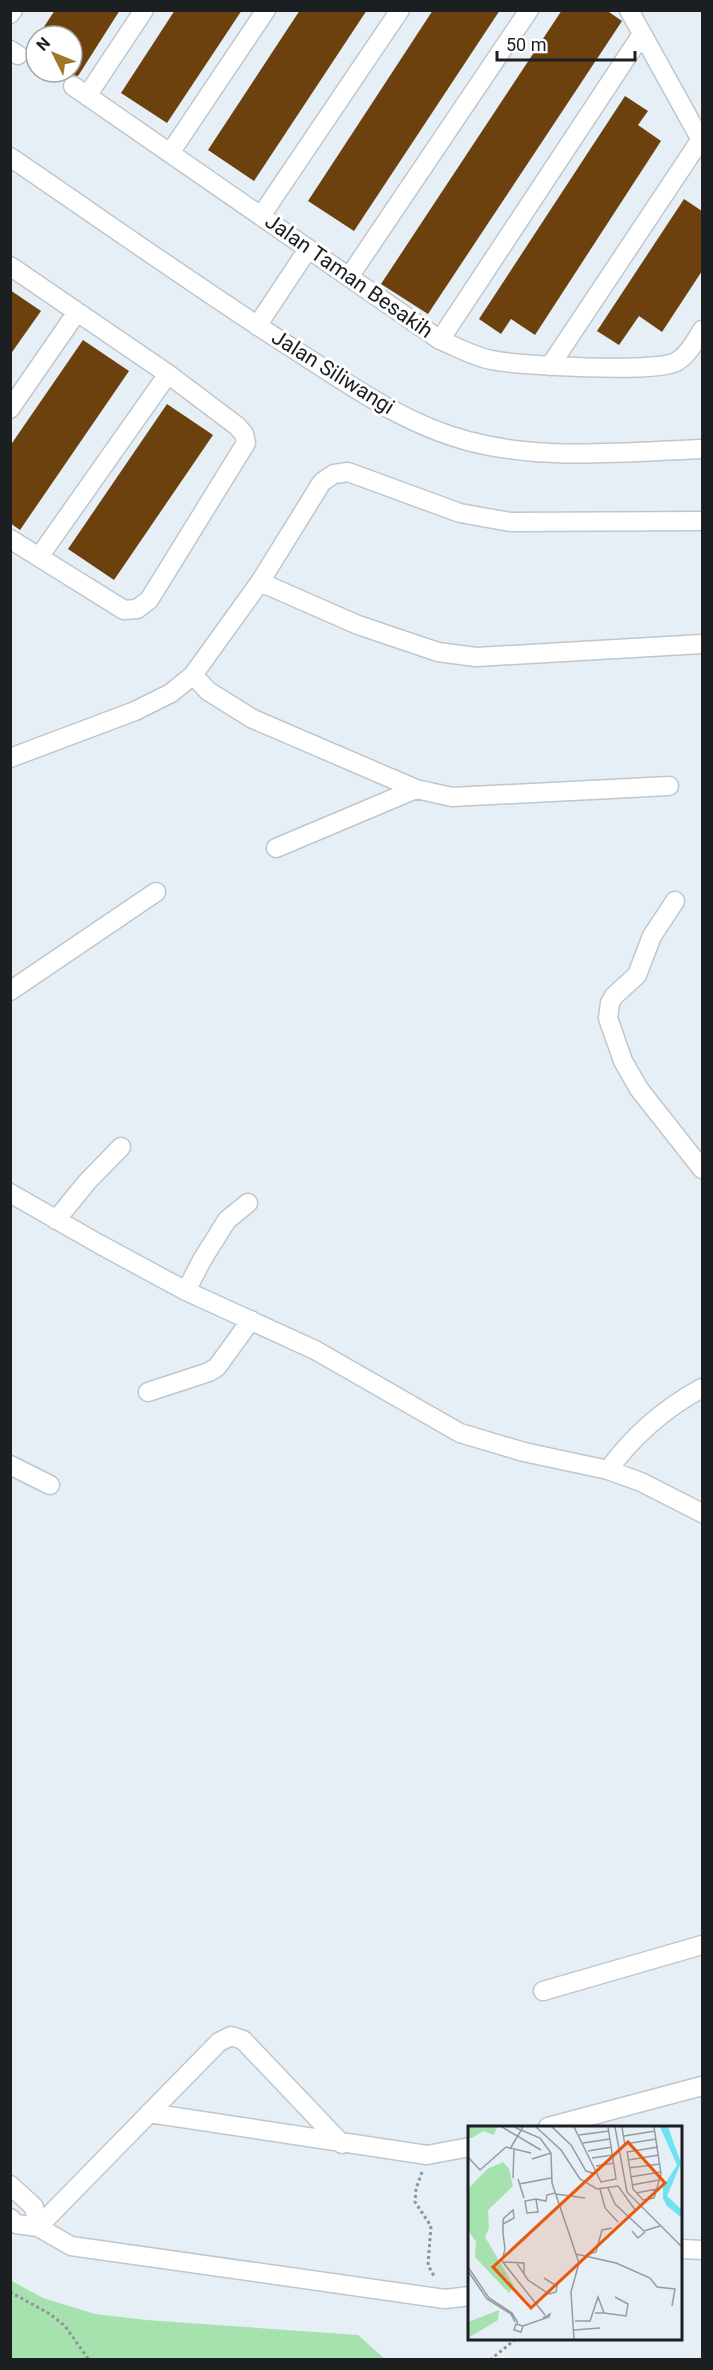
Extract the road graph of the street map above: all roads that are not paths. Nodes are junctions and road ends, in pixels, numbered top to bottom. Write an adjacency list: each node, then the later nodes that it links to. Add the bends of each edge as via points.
1 (144, 10): 8 (street, Jalan Taman Besakih, via 80,91)
2 (266, 10): 8 (street)
3 (400, 10): 10 (street)
4 (529, 10): 13 (street)
5 (629, 10): 6 (street)
6 (642, 34): 7 (street); 17 (street)
7 (701, 140): 18 (street)
8 (170, 153): 10 (street, Jalan Taman Besakih)
9 (10, 157): 15 (street, Jalan Siliwangi)
10 (261, 216): 11 (street, Jalan Taman Besakih)
11 (308, 249): 13 (street, Jalan Taman Besakih); 15 (street)
12 (10, 266): 14 (street)
13 (349, 277): 17 (street, Jalan Taman Besakih)
14 (77, 312): 19 (street); 20 (street)
15 (257, 326): 21 (street, Jalan Siliwangi, via 412,421 442,434 511,449 561,453)
16 (702, 330): 18 (street, Jalan Taman Besakih, via 688,352 675,363)
17 (440, 340): 18 (street, Jalan Taman Besakih, via 490,360)
18 (550, 366)
19 (168, 374): 24 (street); 24 (street, via 237,426 246,443 149,600 137,609 124,610)
20 (10, 410)
21 (702, 449)
22 (702, 521): 25 (street, via 510,522 460,513 348,472 334,474 322,482)
23 (10, 539): 24 (street)
24 (39, 557)
25 (260, 582): 26 (street, via 358,625 438,652 476,657); 27 (street)
26 (702, 644)
27 (194, 675): 28 (street, via 171,693 135,711); 30 (street, via 208,691 253,719)
28 (10, 758)
29 (669, 786): 30 (street, via 452,797)
30 (416, 789): 31 (street)
31 (276, 848)
32 (156, 892): 34 (street)
33 (675, 901): 36 (street, via 652,936 637,975 614,996 608,1018 623,1061 639,1089)
34 (10, 992)
35 (121, 1147): 39 (street)
36 (702, 1169)
37 (10, 1193): 39 (street)
38 (248, 1203): 40 (street, via 228,1220)
39 (56, 1220): 40 (street)
40 (186, 1291): 41 (street)
41 (251, 1320): 43 (street, via 217,1367); 45 (street, via 315,1350 460,1433)
42 (702, 1388): 45 (street, via 667,1410 622,1451)
43 (148, 1392)
44 (10, 1465): 46 (street)
45 (608, 1470): 47 (street)
46 (50, 1485)
47 (702, 1513)
48 (702, 1946): 49 (street)
49 (543, 1991)
50 (702, 2086): 52 (street)
51 (149, 2113): 53 (street); 53 (street, via 219,2042 231,2036 243,2040); 57 (street)
52 (552, 2126)
53 (342, 2144): 54 (street, via 427,2155)
54 (468, 2147)
55 (10, 2185): 57 (street, via 34,2207)
56 (10, 2218): 57 (street, via 16,2224)
57 (38, 2227): 60 (street, via 71,2246 445,2299)
58 (683, 2249): 59 (street)
59 (702, 2250)
60 (468, 2296)

